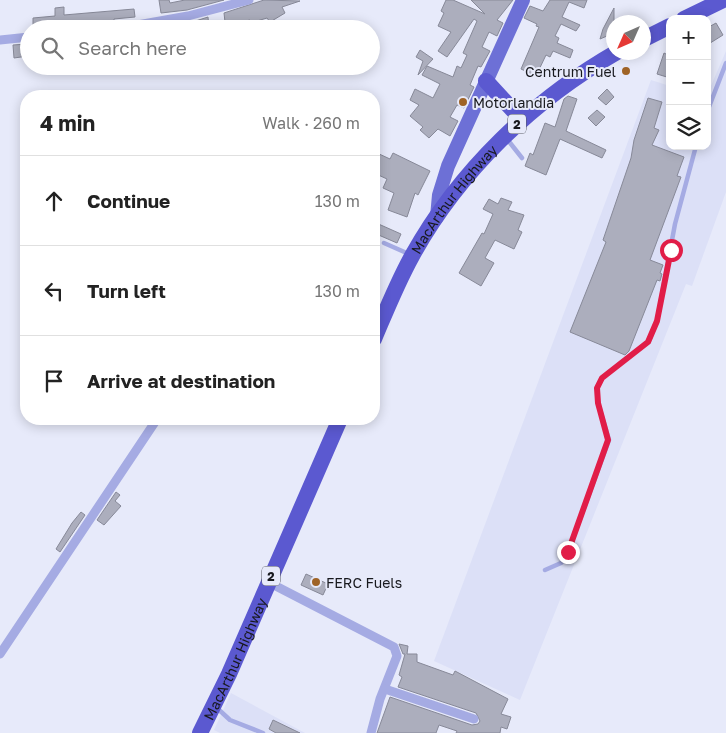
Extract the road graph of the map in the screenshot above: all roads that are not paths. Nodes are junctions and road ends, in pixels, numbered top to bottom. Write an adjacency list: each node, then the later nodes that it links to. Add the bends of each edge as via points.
1 (249, 0): 5 (street)
2 (523, 0): 12 (main road)
3 (717, 1): 4 (highway)
4 (691, 15)
5 (166, 20)
6 (666, 28): 7 (highway)
7 (651, 36)
8 (20, 38): 9 (street)
9 (0, 40)
10 (606, 59): 14 (highway, MacArthur Highway / 2, via 556,91)
11 (726, 63): 13 (lane)
12 (486, 81): 14 (highway); 18 (main road, via 443,178)
13 (710, 105)
14 (521, 119): 15 (highway, MacArthur Highway / 2)
15 (505, 136): 17 (lane); 18 (highway, MacArthur Highway / 2)
16 (695, 150): 24 (lane, via 675,224 657,321 648,342 602,378 597,388 608,440 568,552 561,563)
17 (522, 158)
18 (437, 217): 20 (highway, MacArthur Highway / 2)
19 (384, 243): 20 (lane)
20 (412, 255): 21 (highway, MacArthur Highway / 2)
21 (380, 326)
22 (152, 425): 26 (street)
23 (337, 425): 25 (highway, MacArthur Highway / 2)
24 (545, 570)
25 (268, 582): 27 (street, via 394,647 397,656); 28 (highway, MacArthur Highway / 2)
26 (0, 654)
27 (385, 688): 29 (street); 32 (street)
28 (214, 706): 30 (highway, MacArthur Highway / 2); 31 (lane, via 230,720)
29 (474, 719)
30 (200, 733)
31 (263, 733)
32 (371, 733)

